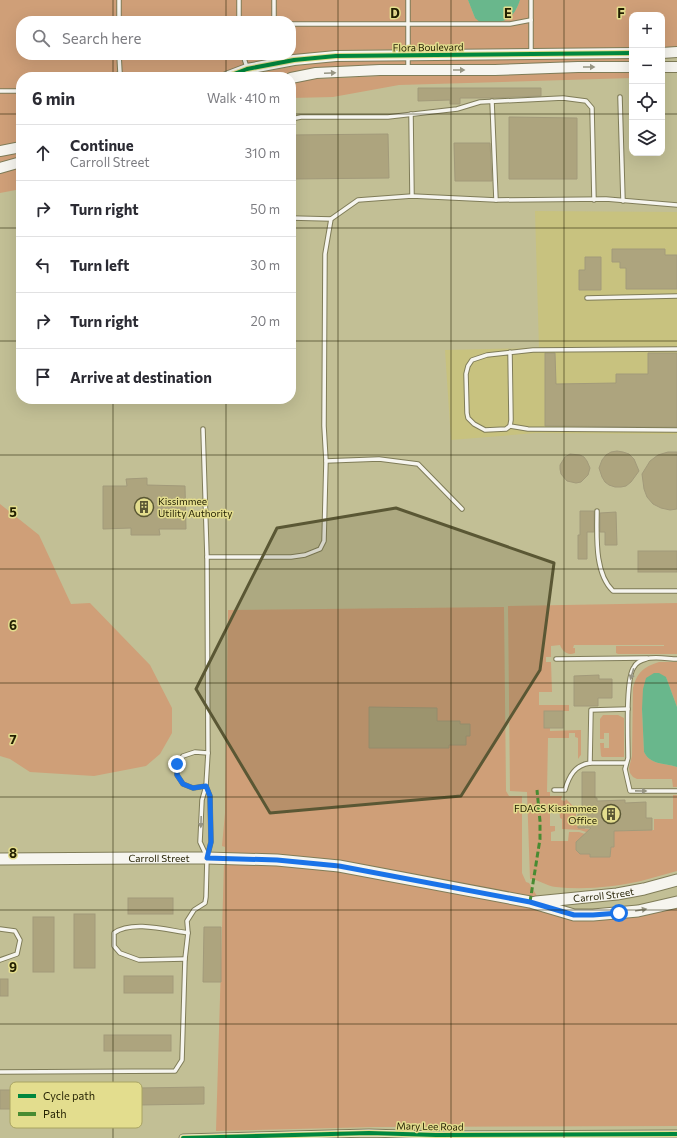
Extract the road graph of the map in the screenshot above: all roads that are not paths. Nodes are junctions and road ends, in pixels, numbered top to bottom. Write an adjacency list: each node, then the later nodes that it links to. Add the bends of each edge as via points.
1 (119, 0): 6 (lane)
2 (239, 0): 7 (lane)
3 (274, 0): 8 (lane)
4 (408, 0): 11 (lane)
5 (531, 0): 9 (lane)
6 (119, 16)
7 (239, 16)
8 (274, 16)
9 (531, 20): 11 (lane, via 510,24); 15 (lane)
10 (296, 24): 11 (lane)
11 (408, 24): 16 (lane)
12 (665, 52): 13 (street)
13 (677, 52)
14 (629, 53): 15 (street, Flora Boulevard)
15 (530, 54): 16 (street, Flora Boulevard)
16 (408, 55): 20 (street, Flora Boulevard, via 336,56); 24 (lane)
17 (119, 60): 25 (lane)
18 (245, 60): 26 (lane)
19 (294, 60): 27 (street, Flora Boulevard)
20 (296, 60)
21 (629, 67): 24 (street, one-way to 21)
22 (665, 67): 23 (street)
23 (677, 67)
24 (408, 70): 28 (street, one-way to 24, via 316,73)
25 (120, 72)
26 (249, 72)
27 (252, 72)
28 (296, 77)
29 (0, 91): 30 (lane)
30 (16, 91)
31 (620, 97): 42 (lane)
32 (492, 102): 33 (lane); 40 (lane); 41 (lane, via 563,98 586,101 592,108)
33 (411, 114): 34 (lane, via 388,117); 39 (lane)
34 (296, 118)
35 (16, 148): 36 (street)
36 (0, 151)
37 (16, 163): 38 (street)
38 (0, 168)
39 (412, 196): 40 (lane); 45 (lane, via 358,200)
40 (496, 200): 41 (lane)
41 (594, 200): 42 (lane)
42 (623, 201): 43 (lane)
43 (677, 205)
44 (296, 218): 45 (lane)
45 (332, 219): 53 (lane, via 325,254)
46 (677, 296): 47 (lane)
47 (588, 298)
48 (677, 349): 49 (lane)
49 (510, 352): 50 (lane); 50 (lane, via 472,360 466,374 468,418 484,430 506,429)
50 (510, 426): 52 (lane, via 528,429)
51 (203, 429): 56 (lane)
52 (677, 430)
53 (326, 461): 54 (lane, via 379,459 418,464); 56 (lane, via 324,540 320,549 291,557)
54 (462, 509)
55 (597, 511): 57 (lane, via 597,553 605,581 612,591)
56 (207, 557): 62 (lane)
57 (677, 590)
58 (648, 658): 59 (lane); 60 (lane); 61 (lane, one-way to 61, via 639,662 630,675)
59 (556, 659)
60 (677, 659)
61 (628, 709): 63 (lane, via 590,710); 64 (lane)
62 (208, 753): 65 (lane); 65 (lane, via 195,752 183,756 177,764 177,775 183,784 193,788)
63 (590, 763): 64 (lane); 66 (lane, via 575,768 565,790)
64 (626, 763): 67 (lane, one-way to 67, via 630,791)
65 (206, 786): 68 (lane, via 210,796 211,842); 68 (lane, one-way to 68, via 202,800 200,842)
66 (554, 790)
67 (677, 791)
68 (207, 858): 69 (main road, Carroll Street); 71 (main road, Carroll Street, via 277,860 339,866); 74 (lane, via 205,903 194,910 187,921)
69 (0, 859)
70 (677, 880): 71 (main road, Carroll Street, via 617,894)
71 (530, 902): 72 (main road, Carroll Street, one-way to 72, via 574,915 638,911)
72 (677, 902)
73 (0, 929): 76 (lane, via 15,931 20,940 18,954)
74 (188, 933): 75 (lane); 75 (lane, via 143,926 120,929 114,933 114,946 120,953 139,960)
75 (186, 959): 77 (lane, via 182,1060 175,1071)
76 (0, 960)
77 (0, 1072)
78 (677, 1134): 79 (street, Mary Lee Road, via 369,1133)
79 (183, 1138)

